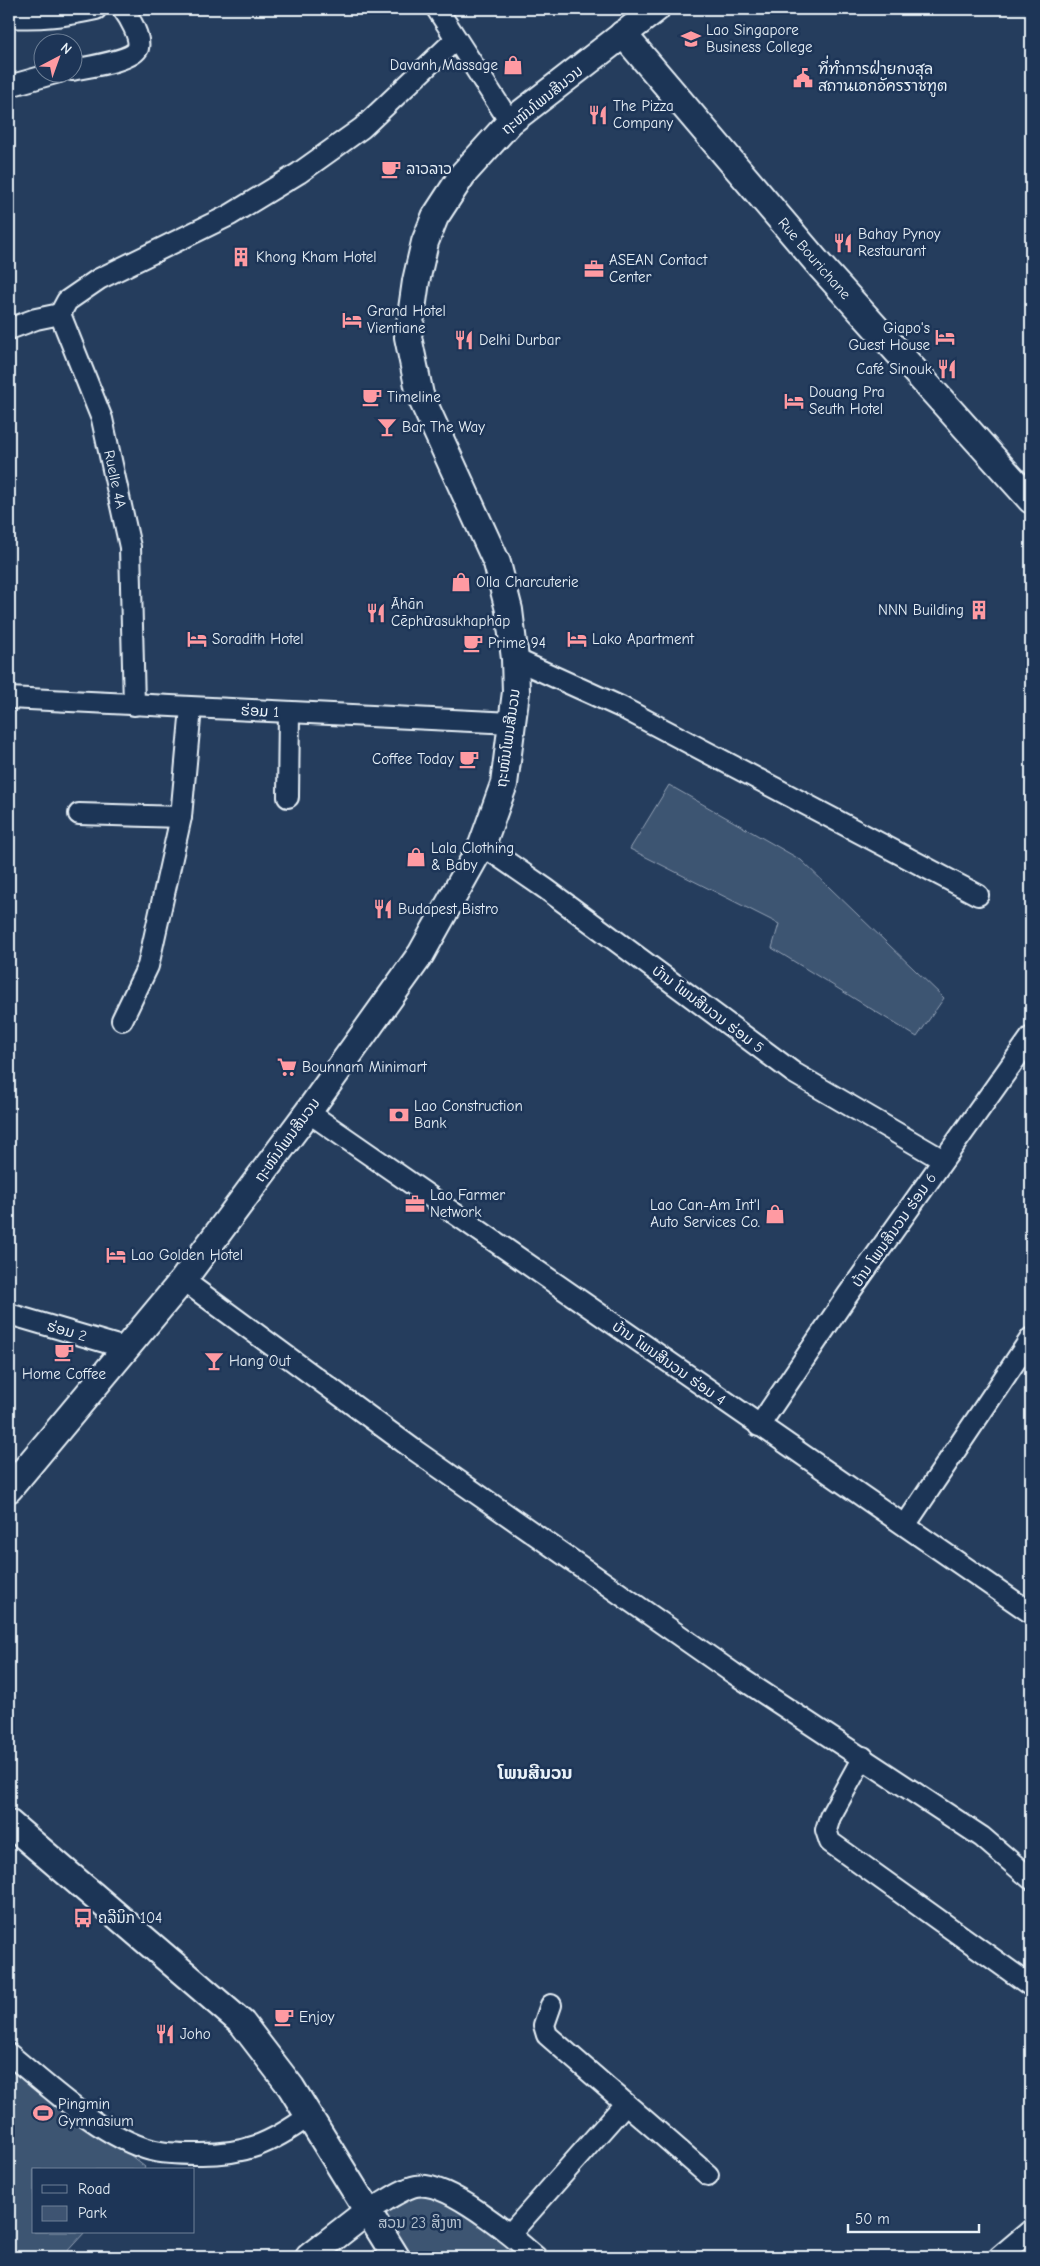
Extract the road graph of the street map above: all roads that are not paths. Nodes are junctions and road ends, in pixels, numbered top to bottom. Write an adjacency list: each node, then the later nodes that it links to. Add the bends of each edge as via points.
1 (96, 9): 5 (street, via 62,17)
2 (123, 9): 8 (street, via 138,39 134,54)
3 (437, 9): 7 (street)
4 (656, 9): 6 (street, ຖະໜົນໂພນສີນວນ)
5 (9, 17)
6 (624, 34): 11 (street, ຖະໜົນໂພນສີນວນ); 14 (street, Rue Bourichane, via 822,268)
7 (456, 39): 11 (street); 12 (street, via 362,128 299,173 230,215 98,279 67,301)
8 (82, 68)
9 (32, 79): 10 (street)
10 (9, 86)
11 (510, 122): 15 (street, ຖະໜົນໂພນສີນວນ, via 463,174 435,217 424,242 408,337 420,395 497,563 509,610)
12 (60, 314): 13 (street); 17 (street, Ruelle 4A, via 102,419 130,546)
13 (9, 329)
14 (1031, 500)
15 (515, 659): 20 (street, ຖະໜົນໂພນສີນວນ, via 516,692); 25 (street, via 621,707)
16 (9, 698): 17 (street, ຮ່ອມ 1)
17 (134, 704): 18 (street, ຮ່ອມ 1)
18 (191, 708): 19 (street, ຮ່ອມ 1); 23 (street)
19 (289, 713): 20 (street, ຮ່ອມ 1); 21 (street)
20 (512, 723): 24 (street, ຖະໜົນໂພນສີນວນ, via 504,784)
21 (288, 797)
22 (79, 814): 23 (street)
23 (181, 817): 26 (street, via 148,966)
24 (482, 845): 28 (street, ຖະໜົນໂພນສີນວນ, via 420,954); 29 (street, ບ້ານ ໂພນສີນວນ ຮ່ອມ 5, via 794,1073)
25 (978, 895)
26 (122, 1020)
27 (1031, 1036): 29 (street, ບ້ານ ໂພນສີນວນ ຮ່ອມ 6)
28 (308, 1112): 30 (street, ຖະໜົນໂພນສີນວນ); 34 (street, ບ້ານ ໂພນສີນວນ ຮ່ອມ 4)
29 (943, 1160): 34 (street, ບ້ານ ໂພນສີນວນ ຮ່ອມ 6)
30 (183, 1280): 33 (street, ຖະໜົນໂພນສີນວນ); 38 (street, via 429,1460 733,1673)
31 (9, 1314): 33 (street, ຮ່ອມ 2)
32 (1031, 1338): 36 (street)
33 (125, 1348): 35 (street, ຖະໜົນໂພນສີນວນ)
34 (759, 1426): 36 (street, ບ້ານ ໂພນສີນວນ ຮ່ອມ 4)
35 (9, 1489)
36 (906, 1524): 37 (street, ບ້ານ ໂພນສີນວນ ຮ່ອມ 4)
37 (1031, 1613)
38 (863, 1757): 40 (street, via 982,1837); 41 (street, via 830,1818 826,1830 830,1842)
39 (9, 1823): 45 (street, via 242,2023)
40 (1031, 1879)
41 (1031, 1986)
42 (551, 2005): 44 (street, via 544,2025 547,2035)
43 (9, 2054): 45 (street, via 94,2121 151,2150 182,2154 246,2150 280,2137)
44 (625, 2104): 46 (street); 49 (street)
45 (310, 2116): 47 (street)
46 (708, 2175)
47 (368, 2211): 49 (street, via 415,2186 428,2186 445,2191); 50 (street); 51 (street)
48 (1031, 2230): 53 (street)
49 (510, 2234): 52 (street)
50 (309, 2257)
51 (396, 2257)
52 (536, 2257)
53 (999, 2257)

